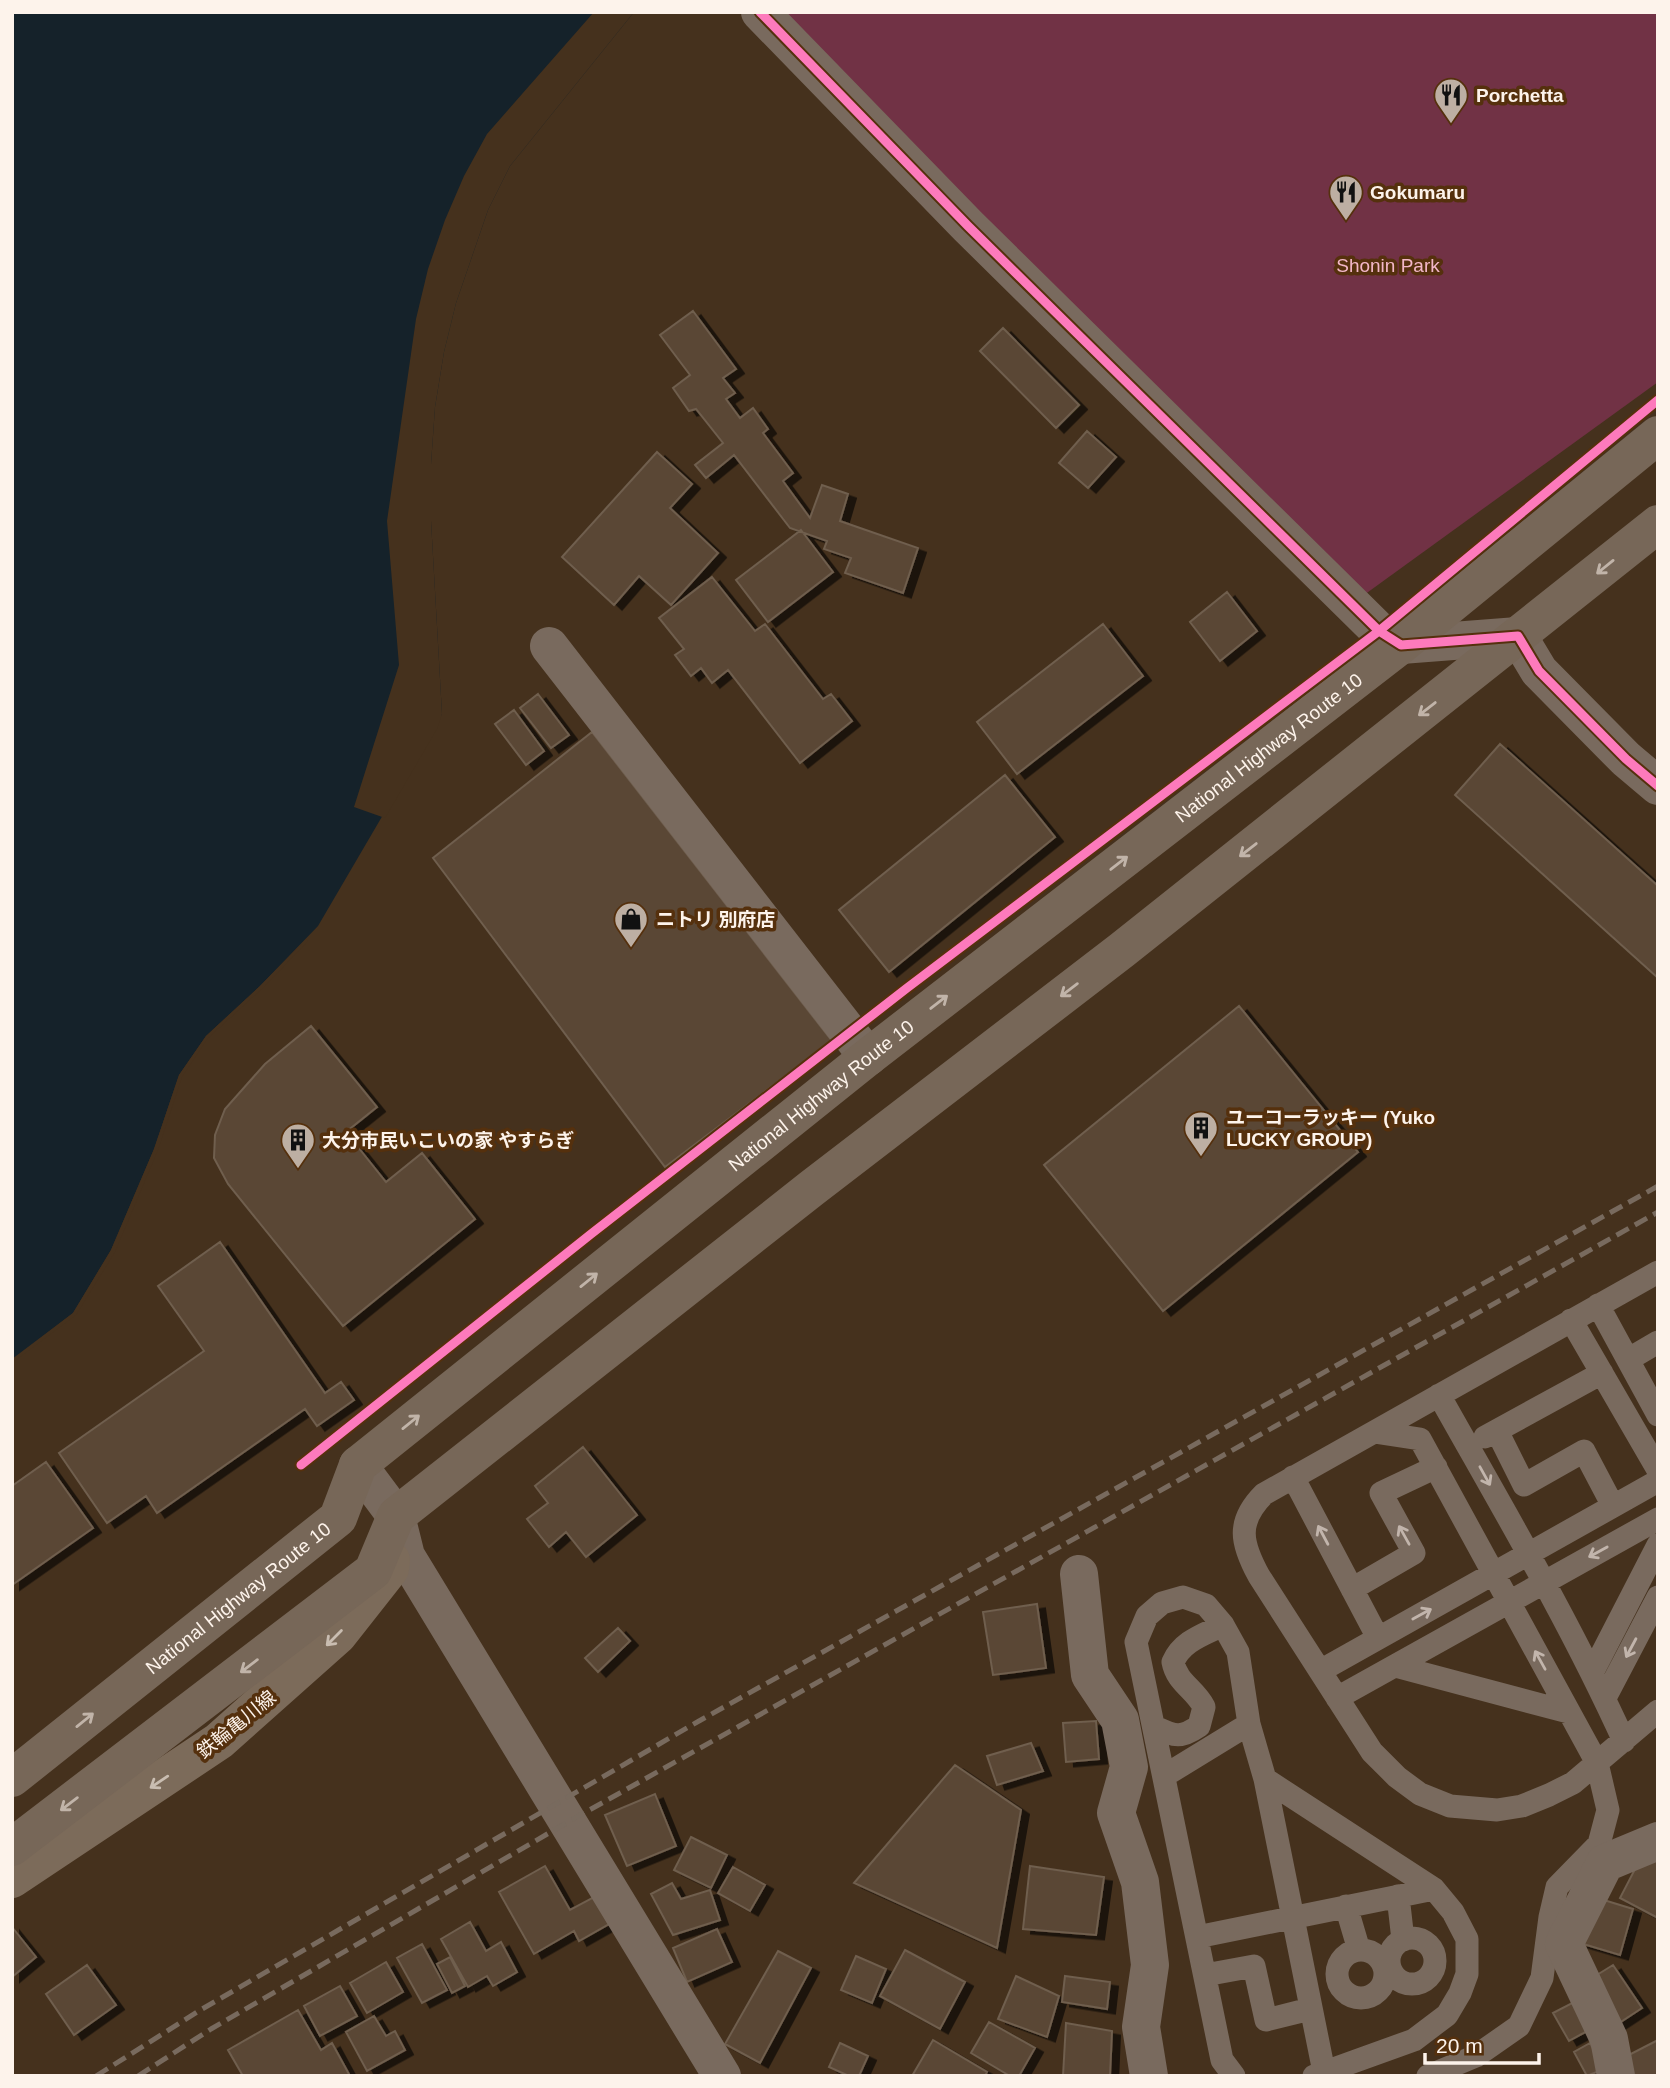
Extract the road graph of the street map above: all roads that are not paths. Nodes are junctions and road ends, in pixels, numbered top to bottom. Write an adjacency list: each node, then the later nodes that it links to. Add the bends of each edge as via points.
1 (760, 12): 5 (street, via 978,236 1379,631)
2 (1658, 435): 5 (highway, National Highway Route 10)
3 (1658, 524): 4 (highway, one-way to 4)
4 (1518, 636): 5 (street); 7 (street, via 1539,671); 27 (highway, one-way to 27)
5 (1401, 645): 8 (highway, National Highway Route 10, one-way to 5)
6 (549, 646): 8 (street)
7 (1658, 786)
8 (868, 1057): 21 (highway, National Highway Route 10, one-way to 8)
9 (1658, 1272): 10 (lane)
10 (1598, 1305): 11 (lane); 13 (lane)
11 (1571, 1320): 14 (lane); 15 (lane)
12 (1658, 1342): 13 (lane)
13 (1629, 1359): 16 (lane)
14 (1602, 1373): 17 (lane); 23 (lane)
15 (1439, 1395): 18 (lane); 19 (lane); 20 (lane)
16 (1657, 1413)
17 (1497, 1431): 20 (lane); 26 (lane, via 1524,1485 1584,1451)
18 (1374, 1432): 19 (lane); 24 (lane)
19 (1420, 1439): 22 (lane)
20 (1468, 1446): 30 (lane, one-way to 30)
21 (358, 1465): 27 (street); 51 (highway, National Highway Route 10, one-way to 21, via 338,1518)
22 (1436, 1467): 31 (lane); 34 (lane, one-way to 22, via 1414,1553 1381,1493)
23 (1658, 1470)
24 (1293, 1477): 34 (lane, one-way to 24); 40 (lane, via 1249,1509 1243,1531 1247,1555)
25 (1658, 1481): 26 (lane)
26 (1614, 1506): 30 (lane)
27 (396, 1516): 54 (highway, one-way to 54, via 373,1571); 55 (main road, 鉄輪亀川線, one-way to 55, via 390,1569 338,1635 219,1741); 67 (street, via 407,1556)
28 (1658, 1519): 33 (lane, one-way to 33)
29 (1658, 1545): 41 (lane, via 1621,1594)
30 (1528, 1554): 31 (lane); 33 (lane)
31 (1493, 1573): 36 (lane); 38 (lane, one-way to 31)
32 (1079, 1574): 68 (street, via 1090,1675 1120,1720 1129,1767 1116,1813 1142,1896 1150,1965 1141,2027)
33 (1543, 1583): 36 (lane); 41 (lane)
34 (1352, 1589): 38 (lane)
35 (1658, 1597): 43 (lane, one-way to 43)
36 (1508, 1602): 39 (lane); 45 (lane, one-way to 36)
37 (1223, 1625): 46 (lane, via 1238,1652); 47 (lane, via 1187,1643 1173,1662 1179,1679 1204,1707 1199,1726 1176,1736); 47 (lane, via 1206,1605 1183,1597 1162,1603 1147,1616 1136,1642)
38 (1378, 1638): 40 (lane)
39 (1395, 1666): 42 (lane); 45 (lane)
40 (1320, 1671): 42 (lane)
41 (1592, 1673): 43 (lane)
42 (1337, 1698): 49 (lane, via 1372,1752 1397,1777 1420,1794 1450,1806 1497,1811 1522,1806 1573,1783)
43 (1605, 1698): 48 (lane)
44 (1658, 1711): 48 (lane)
45 (1568, 1712): 49 (lane)
46 (1249, 1724): 50 (lane); 52 (lane)
47 (1155, 1727): 50 (lane)
48 (1624, 1741): 49 (lane)
49 (1597, 1763): 70 (lane, via 1608,1810 1598,1844 1557,1887 1542,1978 1519,2026 1476,2056)
50 (1164, 1776): 60 (lane)
51 (12, 1778)
52 (1265, 1779): 56 (lane); 59 (lane)
53 (1658, 1841): 71 (street, via 1605,1863 1564,1944 1609,2039)
54 (12, 1847)
55 (12, 1879)
56 (1434, 1889): 57 (lane); 66 (lane, via 1467,1939 1467,1974 1454,2004 1447,2015 1413,2040)
57 (1398, 1896): 58 (lane); 61 (lane)
58 (1346, 1906): 59 (lane); 62 (lane)
59 (1293, 1918): 60 (lane); 65 (lane)
60 (1197, 1937): 64 (lane)
61 (1403, 1940): 63 (lane, via 1392,1951); 63 (lane, via 1419,1940 1430,1948 1435,1963 1432,1972 1413,1984 1398,1979)
62 (1359, 1950): 63 (lane, via 1376,1956); 63 (lane, via 1344,1957 1338,1969 1346,1992 1356,1997 1372,1995 1384,1984)
63 (1387, 1968)
64 (1205, 1975): 65 (lane, via 1254,1966 1266,2020); 69 (lane, via 1222,2060)
65 (1310, 2009): 66 (lane)
66 (1322, 2075)
67 (722, 2076)
68 (1149, 2076)
69 (1234, 2076)
70 (1428, 2076)
71 (1616, 2076)

